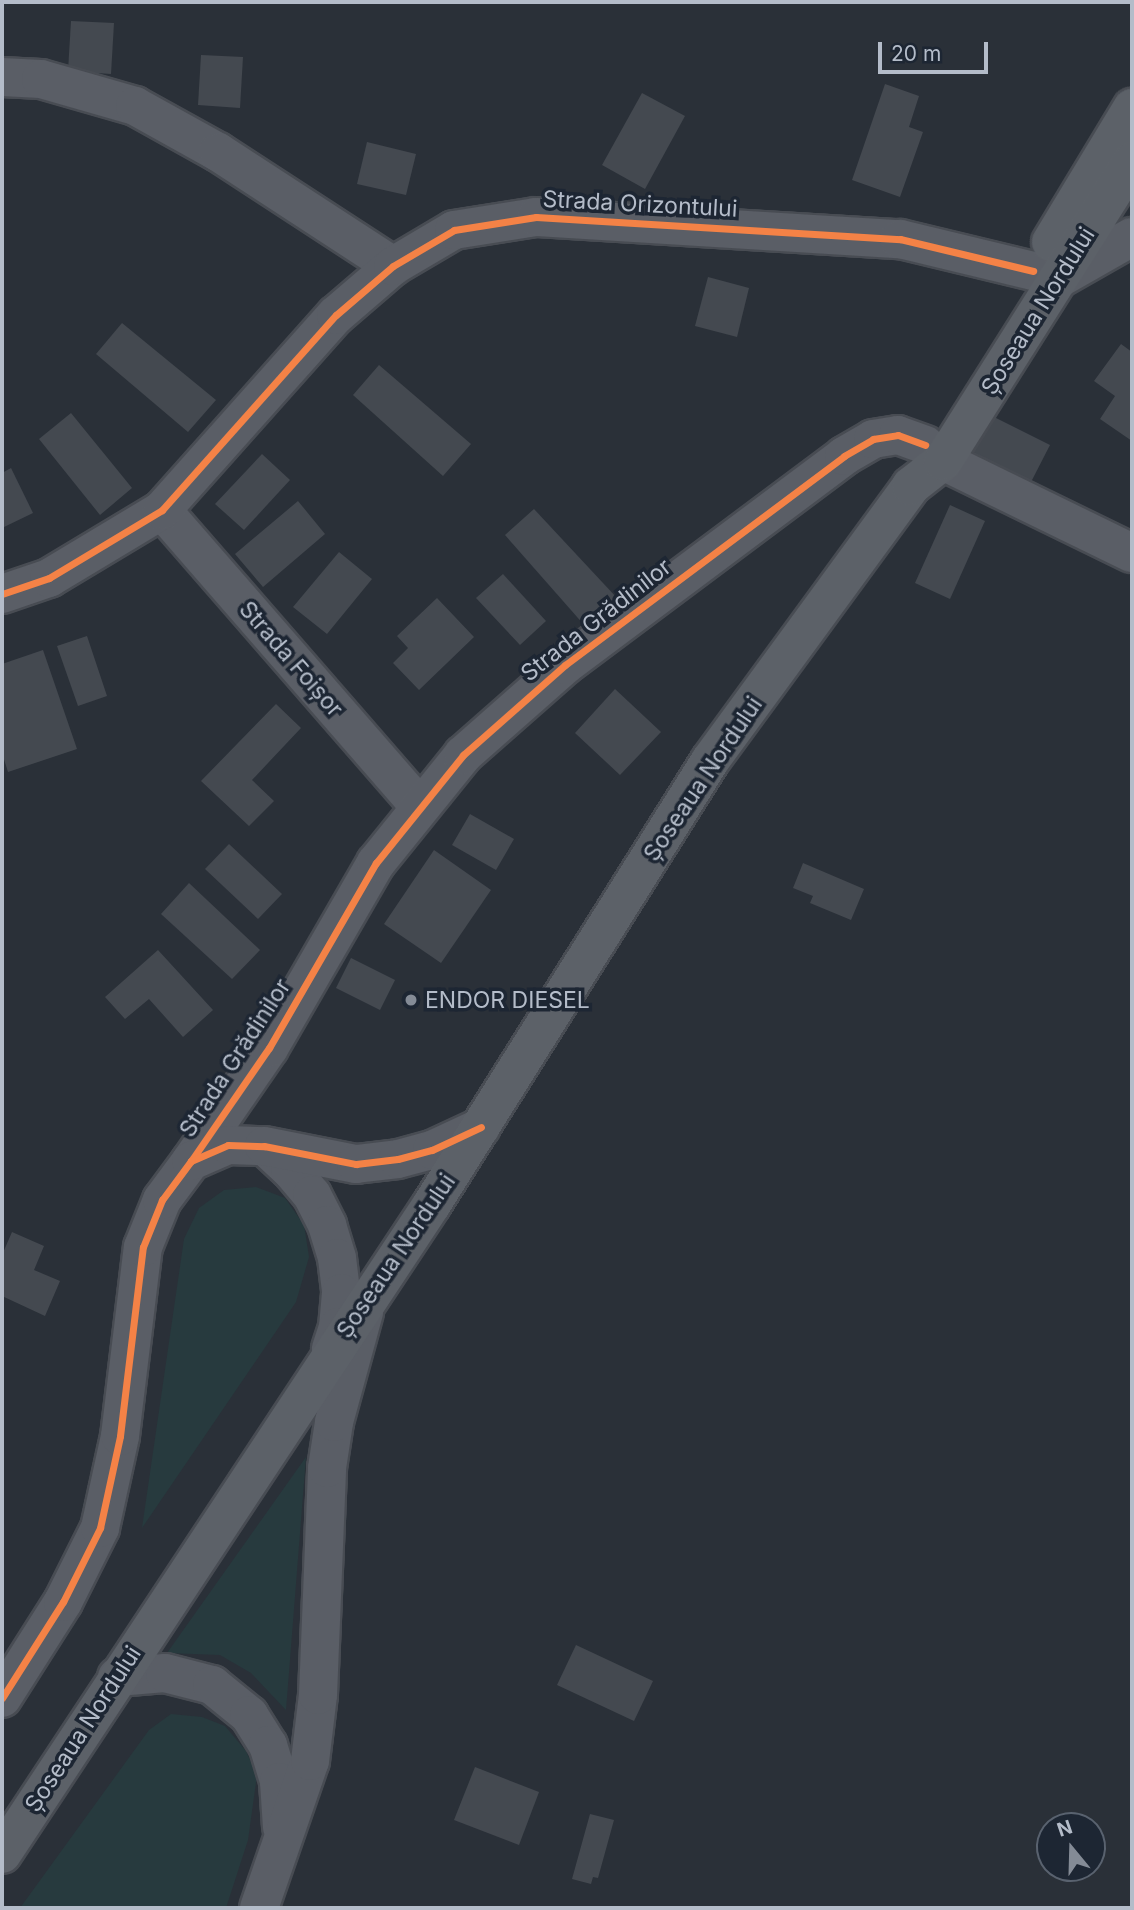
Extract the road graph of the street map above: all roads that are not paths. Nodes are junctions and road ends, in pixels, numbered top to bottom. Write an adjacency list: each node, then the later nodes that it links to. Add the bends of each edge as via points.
1 (2, 77): 5 (street, via 41,79 135,106 219,152)
2 (1132, 108): 6 (main road, Șoseaua Nordului)
3 (1132, 162): 6 (main road, Șoseaua Nordului)
4 (1132, 237): 6 (street)
5 (393, 266): 6 (street, Strada Orizontului, via 454,230 536,217 900,240); 8 (street, Strada Orizontului, via 336,315)
6 (1046, 275): 7 (main road, Șoseaua Nordului)
7 (934, 453): 9 (street, Strada Grădinilor); 11 (street, Strada Grădinilor, via 898,435 873,439 844,456 565,665 463,755); 12 (main road, Șoseaua Nordului, via 710,761)
8 (162, 510): 10 (street, Strada Orizontului, via 49,578); 11 (street, Strada Foișor)
9 (1132, 553)
10 (2, 594)
11 (420, 807): 14 (street, Strada Grădinilor, via 376,863 269,1048)
12 (481, 1127): 13 (street, Strada Grădinilor, via 432,1150 356,1164); 15 (main road, Șoseaua Nordului)
13 (264, 1146): 14 (street, Strada Grădinilor, via 228,1145); 16 (street, via 312,1195 331,1236 341,1293)
14 (191, 1161): 18 (street, Strada Grădinilor, via 162,1200 143,1247 120,1436 100,1528 63,1602)
15 (368, 1298): 16 (main road, Șoseaua Nordului); 19 (street, via 334,1422 327,1468 318,1696 310,1761)
16 (328, 1360): 17 (main road, Șoseaua Nordului)
17 (117, 1677): 19 (street, via 166,1673 212,1685 249,1715 268,1745 279,1782); 20 (main road, Șoseaua Nordului)
18 (2, 1698)
19 (283, 1842): 21 (street)
20 (2, 1854)
21 (259, 1908)

